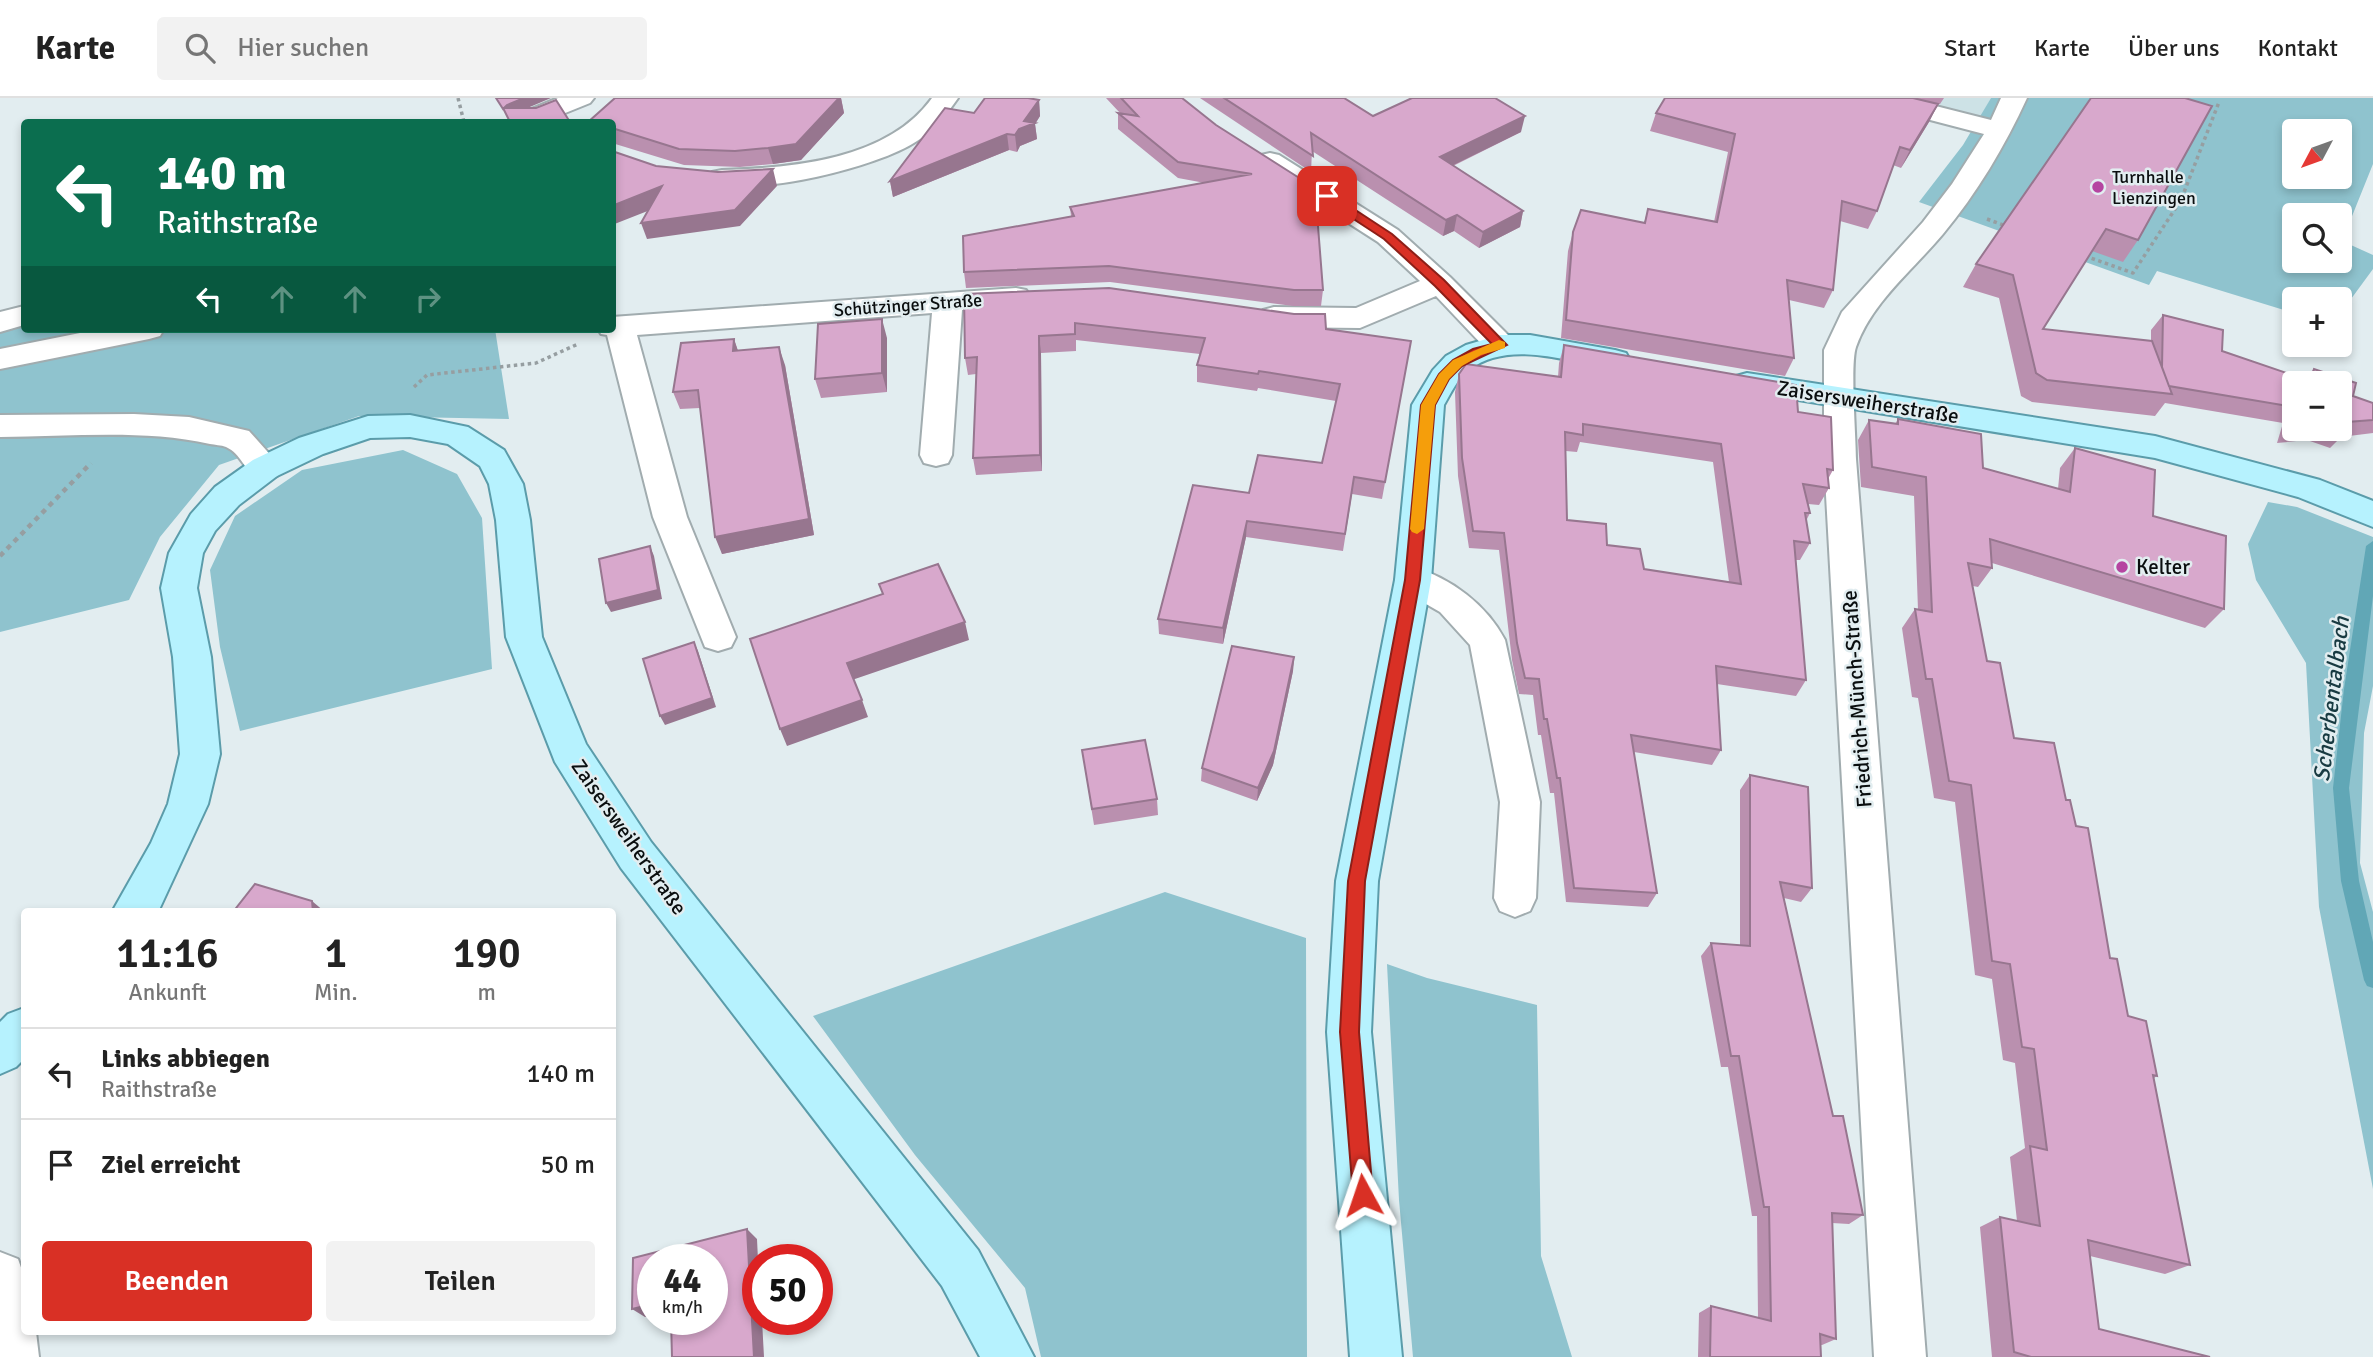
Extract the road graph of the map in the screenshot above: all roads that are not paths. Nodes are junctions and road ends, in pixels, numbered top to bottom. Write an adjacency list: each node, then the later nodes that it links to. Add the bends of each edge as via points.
1 (945, 98): 8 (street, via 919,128 870,153 760,177)
2 (1874, 98): 6 (street)
3 (2014, 98): 6 (street, Friedrich-Münch-Straße)
4 (572, 109): 5 (street)
5 (533, 119)
6 (2000, 130): 21 (street, Friedrich-Münch-Straße, via 1950,205 1857,312 1839,350)
7 (1249, 148): 9 (street, via 1388,236)
8 (694, 177)
9 (1440, 283): 12 (street, via 1360,317); 17 (street)
10 (1045, 296): 11 (street, Schützinger Straße)
11 (948, 300): 15 (street, Schützinger Straße); 23 (street)
12 (1252, 315)
13 (21, 317): 14 (street)
14 (0, 322)
15 (616, 327): 27 (street, Schützinger Straße, via 670,517)
16 (129, 333): 18 (street)
17 (1500, 345): 19 (main road, via 1530,345); 26 (main road, via 1457,363 1428,405)
18 (0, 359)
19 (1638, 364)
20 (1719, 378): 21 (main road, Zaisersweiherstraße)
21 (1841, 399): 25 (main road, Zaisersweiherstraße, via 2155,447 2308,488); 36 (street, Friedrich-Münch-Straße, via 1840,459)
22 (0, 426): 24 (street, via 189,428 238,439)
23 (936, 455)
24 (265, 468): 29 (main road, Zaisersweiherstraße, via 227,496 202,523 186,553 179,589 192,657 200,754 188,804); 34 (main road, Zaisersweiherstraße, via 368,427 410,426 457,435 492,458 506,484 513,520 524,637 569,751 636,855 960,1268)
25 (2367, 512)
26 (1413, 580): 28 (street, via 1453,602 1487,640 1520,803); 35 (main road, via 1357,881 1349,1032)
27 (719, 637)
28 (1515, 898)
29 (136, 908)
30 (21, 1032): 31 (main road)
31 (0, 1052)
32 (0, 1278): 33 (street)
33 (13, 1357)
34 (1008, 1357)
35 (1376, 1357)
36 (1900, 1357)

